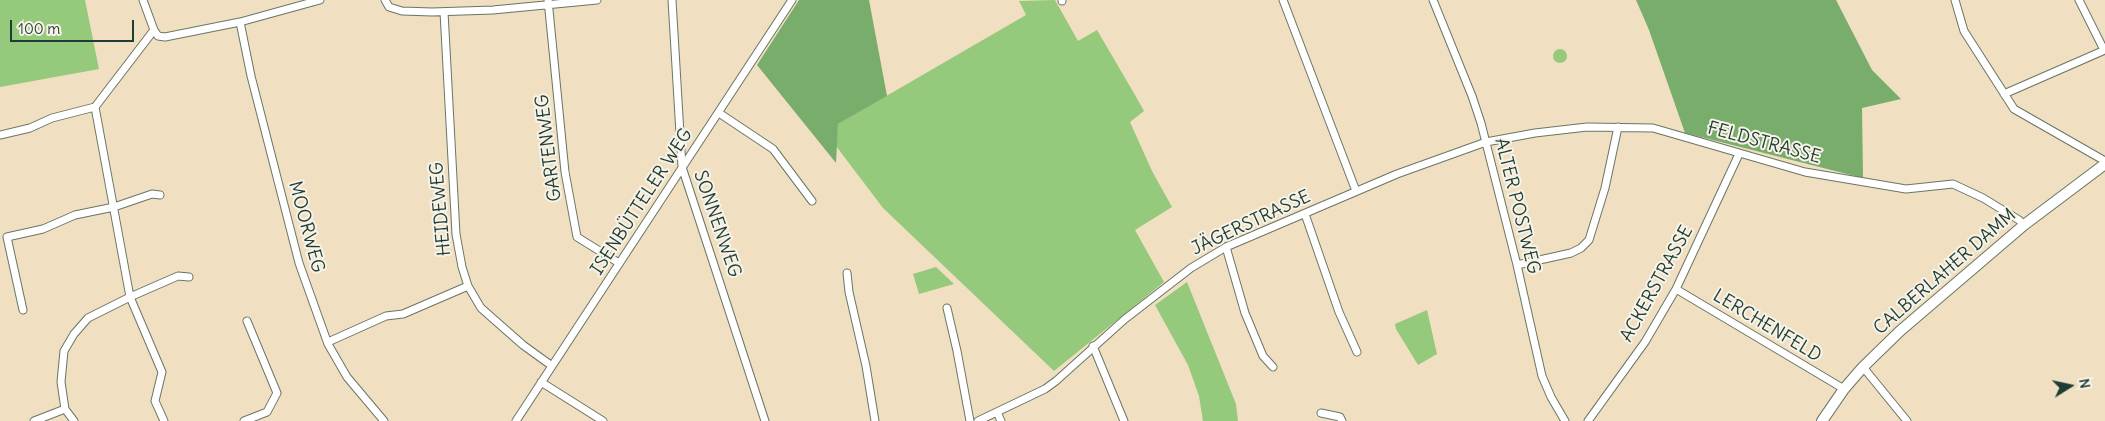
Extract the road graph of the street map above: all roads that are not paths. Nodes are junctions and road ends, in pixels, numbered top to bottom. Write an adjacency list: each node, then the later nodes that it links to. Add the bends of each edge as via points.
1 (143, 0): 14 (street)
2 (320, 0): 13 (street)
3 (385, 0): 12 (street, via 389,8 402,11)
4 (597, 0): 11 (street)
5 (672, 0): 24 (street, SONNENWEG)
6 (792, 0): 18 (street, ISENBÜTTELER WEG)
7 (1282, 0): 25 (street)
8 (1433, 0): 21 (street, ALTER POSTWEG, via 1472,96)
9 (1955, 0): 16 (street, via 1964,31)
10 (2080, 0): 15 (street)
11 (548, 3): 12 (street); 32 (street, GARTENWEG, via 565,172 577,237)
12 (444, 12): 36 (street, HEIDEWEG, via 456,234 458,254)
13 (240, 22): 14 (street, via 165,37 158,36); 42 (street, MOORWEG, via 299,263)
14 (154, 30): 17 (street)
15 (2104, 50): 16 (street)
16 (2004, 94): 23 (street, via 2014,109)
17 (95, 107): 20 (street); 28 (street)
18 (719, 113): 24 (street, ISENBÜTTELER WEG); 27 (street, via 773,149)
19 (1618, 127): 21 (street, FELDSTRASSE, via 1587,127); 22 (street, FELDSTRASSE, via 1653,128); 33 (street, via 1605,188 1588,240 1571,252)
20 (0, 135)
21 (1486, 142): 25 (street, JÄGERSTRASSE); 33 (street, ALTER POSTWEG)
22 (1739, 154): 30 (street, FELDSTRASSE, via 1805,172 1879,186 1906,189 1953,184 1983,198); 37 (street, ACKERSTRASSE)
23 (2105, 163): 30 (street, CALBERLAHER DAMM)
24 (682, 167): 32 (street, ISENBÜTTELER WEG); 60 (street, SONNENWEG)
25 (1356, 191): 29 (street, JÄGERSTRASSE)
26 (160, 195): 28 (street, via 152,194)
27 (812, 201)
28 (114, 207): 38 (street); 40 (street, via 75,214 43,228 7,236)
29 (1305, 214): 31 (street, JÄGERSTRASSE); 44 (street, via 1339,312)
30 (2024, 225): 47 (street, CALBERLAHER DAMM, via 1900,330)
31 (1226, 248): 43 (street, JÄGERSTRASSE, via 1176,279); 46 (street, via 1245,313 1263,356)
32 (619, 263): 45 (street, ISENBÜTTELER WEG)
33 (1517, 265): 67 (street, ALTER POSTWEG, via 1542,376)
34 (846, 273): 61 (street)
35 (188, 277): 38 (street, via 178,276)
36 (468, 286): 42 (street, via 402,314 386,316); 45 (street, HEIDEWEG, via 490,318)
37 (1676, 289): 49 (street, LERCHENFELD); 68 (street, ACKERSTRASSE, via 1645,342)
38 (130, 297): 50 (street, via 88,318 64,351 61,382); 55 (street, via 162,372 155,400)
39 (947, 308): 62 (street)
40 (23, 310)
41 (247, 321): 56 (street, via 277,393 267,412)
42 (328, 342): 57 (street, MOORWEG, via 347,377)
43 (1093, 346): 51 (street, JÄGERSTRASSE, via 1056,381); 65 (street)
44 (1357, 352)
45 (552, 366): 48 (street, ISENBÜTTELER WEG)
46 (1273, 367)
47 (1862, 367): 49 (street, CALBERLAHER DAMM); 70 (street)
48 (541, 382): 58 (street, ISENBÜTTELER WEG); 59 (street)
49 (1844, 389): 69 (street, CALBERLAHER DAMM)
50 (65, 409): 53 (street); 54 (street)
51 (997, 412): 63 (street, JÄGERSTRASSE); 64 (street)
52 (1321, 413): 66 (street)
53 (34, 421)
54 (74, 421)
55 (164, 421)
56 (244, 421)
57 (384, 421)
58 (516, 421)
59 (603, 421)
60 (765, 421)
61 (875, 421)
62 (970, 421)
63 (978, 421)
64 (1001, 421)
65 (1124, 421)
66 (1342, 421)
67 (1565, 421)
68 (1588, 421)
69 (1822, 421)
70 (1907, 421)

